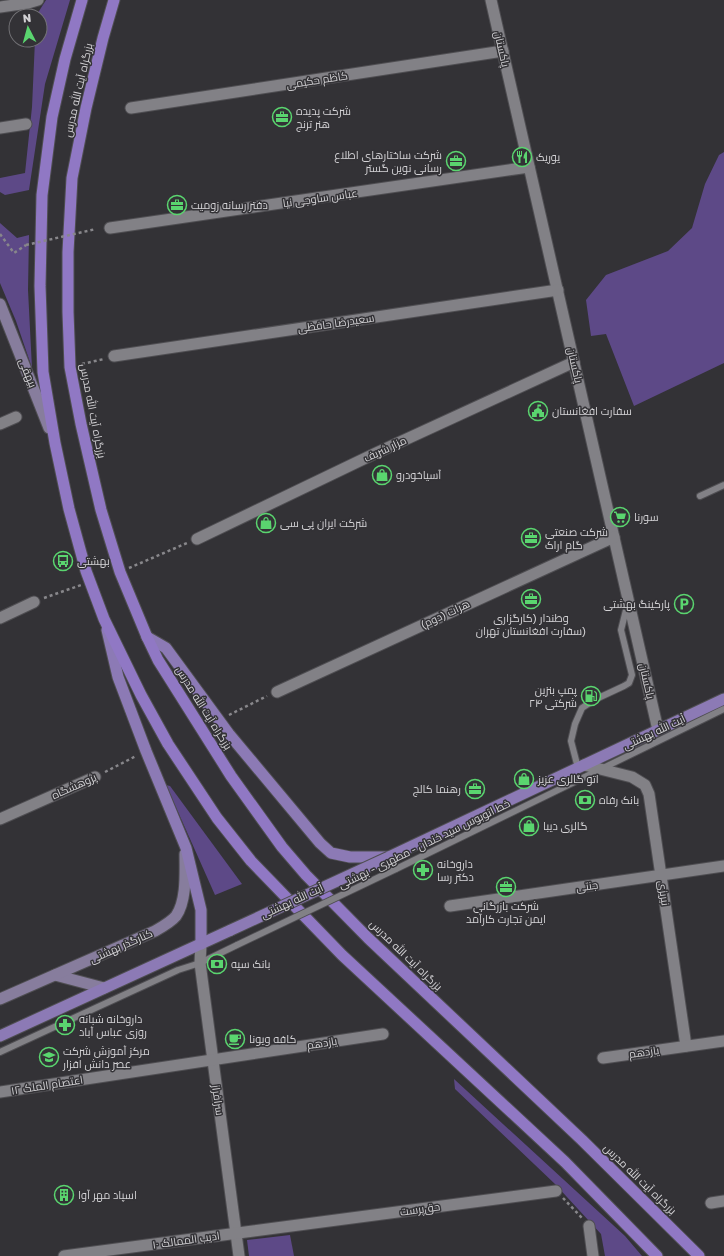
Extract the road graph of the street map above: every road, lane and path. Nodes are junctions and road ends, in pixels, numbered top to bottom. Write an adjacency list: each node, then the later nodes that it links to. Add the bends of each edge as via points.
1 (38, 0): 5 (street)
2 (82, 0): 21 (highway, بزرگراه آیت الله مدرس, via 52,117 42,195 40,286 43,372)
3 (114, 0): 18 (highway, بزرگراه آیت الله مدرس, via 86,108 72,178 68,252)
4 (491, 0): 6 (street, پاکستان)
5 (0, 7)
6 (503, 51): 7 (street, کاظم حکیمی); 10 (street, پاکستان)
7 (131, 108)
8 (26, 124): 9 (street)
9 (0, 128)
10 (529, 167): 11 (street, عباس ساوجی نیا); 14 (street, پاکستان)
11 (110, 228)
12 (96, 229): 13 (path, bridge, via 26,245 14,252)
13 (0, 234)
14 (558, 290): 16 (street, سعیدرضا حافظی); 17 (street, پاکستان)
15 (0, 304): 21 (main road, بیهقی)
16 (114, 356): 18 (path)
17 (574, 362): 24 (street, پاکستان); 25 (street, مزار شریف)
18 (70, 366): 26 (highway, بزرگراه آیت الله مدرس, via 101,510)
19 (16, 417): 20 (street)
20 (0, 424)
21 (55, 443): 27 (highway, بزرگراه آیت الله مدرس, via 69,509)
22 (724, 485): 23 (lane)
23 (700, 496)
24 (614, 537): 28 (street, پاکستان); 33 (street, هرات (دوم))
25 (197, 539): 26 (path)
26 (120, 572): 32 (highway, بزرگراه آیت الله مدرس)
27 (90, 582): 29 (path); 31 (highway, بزرگراه آیت الله مدرس)
28 (628, 600): 37 (street, پاکستان); 39 (lane, via 621,630 632,675 629,683 582,708 571,741)
29 (34, 602): 30 (street)
30 (0, 618)
31 (104, 619): 38 (main road, via 118,677); 69 (highway, بزرگراه آیت الله مدرس, via 168,744 217,818 251,861 342,955 565,1162)
32 (147, 637): 36 (main road, via 166,648); 70 (highway, بزرگراه آیت الله مدرس, via 158,660 230,776 306,875 368,938 582,1140)
33 (277, 692): 36 (path)
34 (724, 699): 37 (main road, آیت الله بهشتی)
35 (724, 709): 40 (lane, خط اتوبوس سید خندان - مطهری - بهشتی)
36 (218, 720): 44 (main road, via 331,853 350,857)
37 (658, 730): 39 (main road, آیت الله بهشتی)
38 (146, 751): 41 (path, پژوهشگاه); 43 (main road)
39 (581, 766): 40 (street); 44 (main road, آیت الله بهشتی)
40 (603, 769): 46 (street, نیریزی, via 639,780 647,789); 49 (lane, خط اتوبوس سید خندان - مطهری - بهشتی, bridge)
41 (95, 777): 42 (street, پژوهشگاه)
42 (0, 819)
43 (186, 848): 48 (main road, via 201,910); 50 (main road, کنارگذر بهشتی, via 183,893 174,918 155,931)
44 (389, 857): 48 (main road, آیت الله بهشتی, bridge)
45 (724, 866): 46 (street, جنتی)
46 (661, 875): 47 (street, جنتی); 56 (street, نیریزی)
47 (450, 906)
48 (202, 944): 49 (street, سرافراز); 51 (main road, آیت الله بهشتی)
49 (200, 963): 57 (lane, خط اتوبوس سید خندان - مطهری - بهشتی, via 178,970); 59 (street, سرافراز)
50 (55, 975): 51 (main road); 52 (main road, کنارگذر بهشتی)
51 (104, 988): 54 (main road, آیت الله بهشتی)
52 (0, 999)
53 (383, 1034): 59 (street, یازدهم)
54 (0, 1036)
55 (724, 1041): 56 (street, یازدهم)
56 (686, 1046): 58 (street, یازدهم)
57 (0, 1052)
58 (603, 1058)
59 (213, 1060): 60 (street, اعتصام الملک ۱۲); 65 (street, سرافراز)
60 (0, 1092)
61 (556, 1191): 64 (path); 65 (street, حق‌پرست)
62 (724, 1201): 63 (street)
63 (711, 1203)
64 (589, 1226): 68 (street)
65 (236, 1233): 66 (street, ادیب الممالک ۱۰); 67 (street, سرافراز)
66 (64, 1256)
67 (240, 1256)
68 (593, 1256)
69 (657, 1256)
70 (699, 1256)

